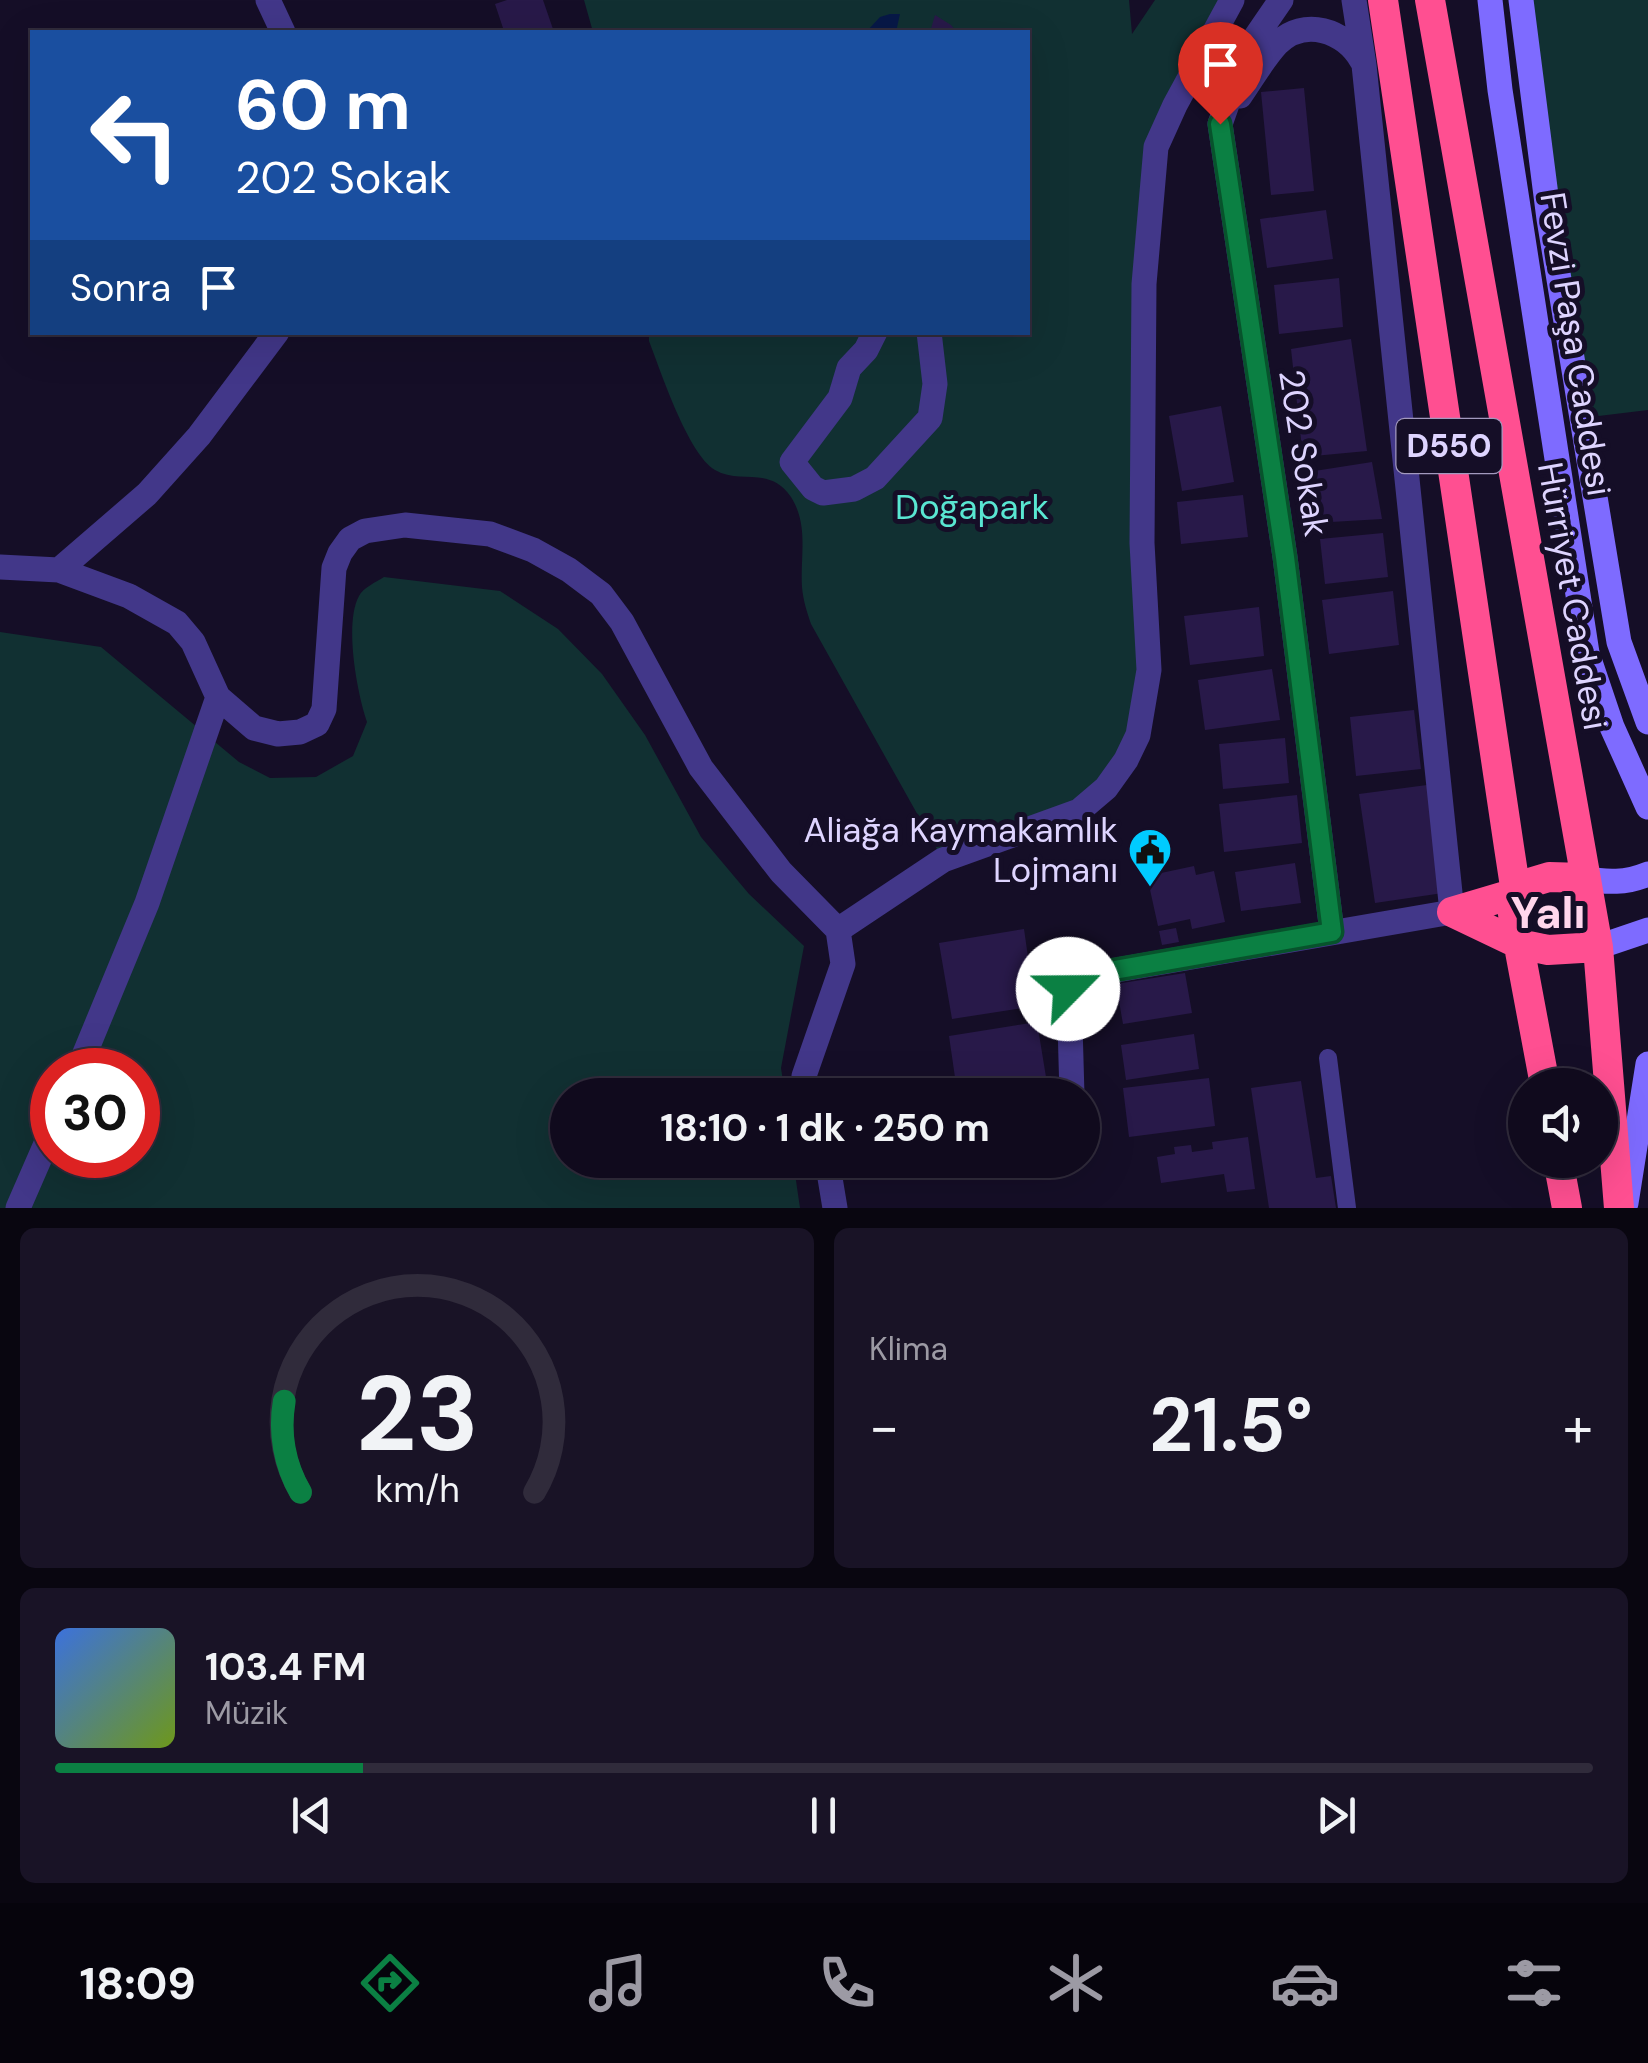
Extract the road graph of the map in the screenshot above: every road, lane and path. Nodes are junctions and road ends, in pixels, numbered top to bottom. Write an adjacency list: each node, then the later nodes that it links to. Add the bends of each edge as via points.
1 (268, 0): 9 (street)
2 (1232, 0): 24 (street, via 1156,146 1144,284 1142,544 1149,670 1138,735 1106,788 1080,812 942,860)
3 (1281, 0): 11 (street, 202 Sokak, via 1246,51)
4 (1354, 0): 10 (street)
5 (1382, 0): 22 (highway, D550)
6 (1430, 0): 21 (highway, Hürriyet Caddesi / D550)
7 (1490, 0): 19 (street, Fevzi Paşa Caddesi, via 1587,652)
8 (1521, 0): 18 (street, Fevzi Paşa Caddesi, via 1549,219 1619,642)
9 (283, 30)
10 (1364, 65): 11 (street, via 1343,38 1326,30 1292,34 1277,44); 23 (street)
11 (1220, 124): 26 (street, 202 Sokak)
12 (274, 335): 16 (street, via 147,494)
13 (873, 335): 14 (street, via 849,368 840,398 792,462 823,493 854,490 875,478 930,418 935,384)
14 (929, 335)
15 (0, 567): 16 (street)
16 (59, 570): 17 (street, via 177,623)
17 (218, 697): 24 (street, via 254,728 278,734 316,724 324,709 334,568 350,539 366,531 405,525 490,534 533,550 601,594 701,768 781,872); 29 (street, via 148,903)
18 (1648, 722)
19 (1648, 807)
20 (1648, 874): 21 (street, via 1630,881)
21 (1584, 878): 22 (highway, via 1548,878); 28 (highway, Hürriyet Caddesi / D550)
22 (1516, 892): 23 (highway); 27 (highway, D550)
23 (1452, 912): 26 (street); 27 (highway)
24 (838, 930): 33 (street, via 842,964)
25 (1648, 930): 28 (street)
26 (1332, 932): 34 (street, via 1076,977 1068,989)
27 (1519, 944): 28 (highway); 32 (highway, D550)
28 (1598, 947): 42 (highway, Hürriyet Caddesi / D550)
29 (87, 1048)
30 (1328, 1058): 40 (lane)
31 (1648, 1064): 42 (street)
32 (1541, 1068)
33 (804, 1078)
34 (1071, 1078)
35 (31, 1178): 38 (street)
36 (830, 1178): 39 (street)
37 (1561, 1178): 41 (highway)
38 (18, 1208)
39 (835, 1208)
40 (1347, 1208)
41 (1567, 1208)
42 (1622, 1208)

